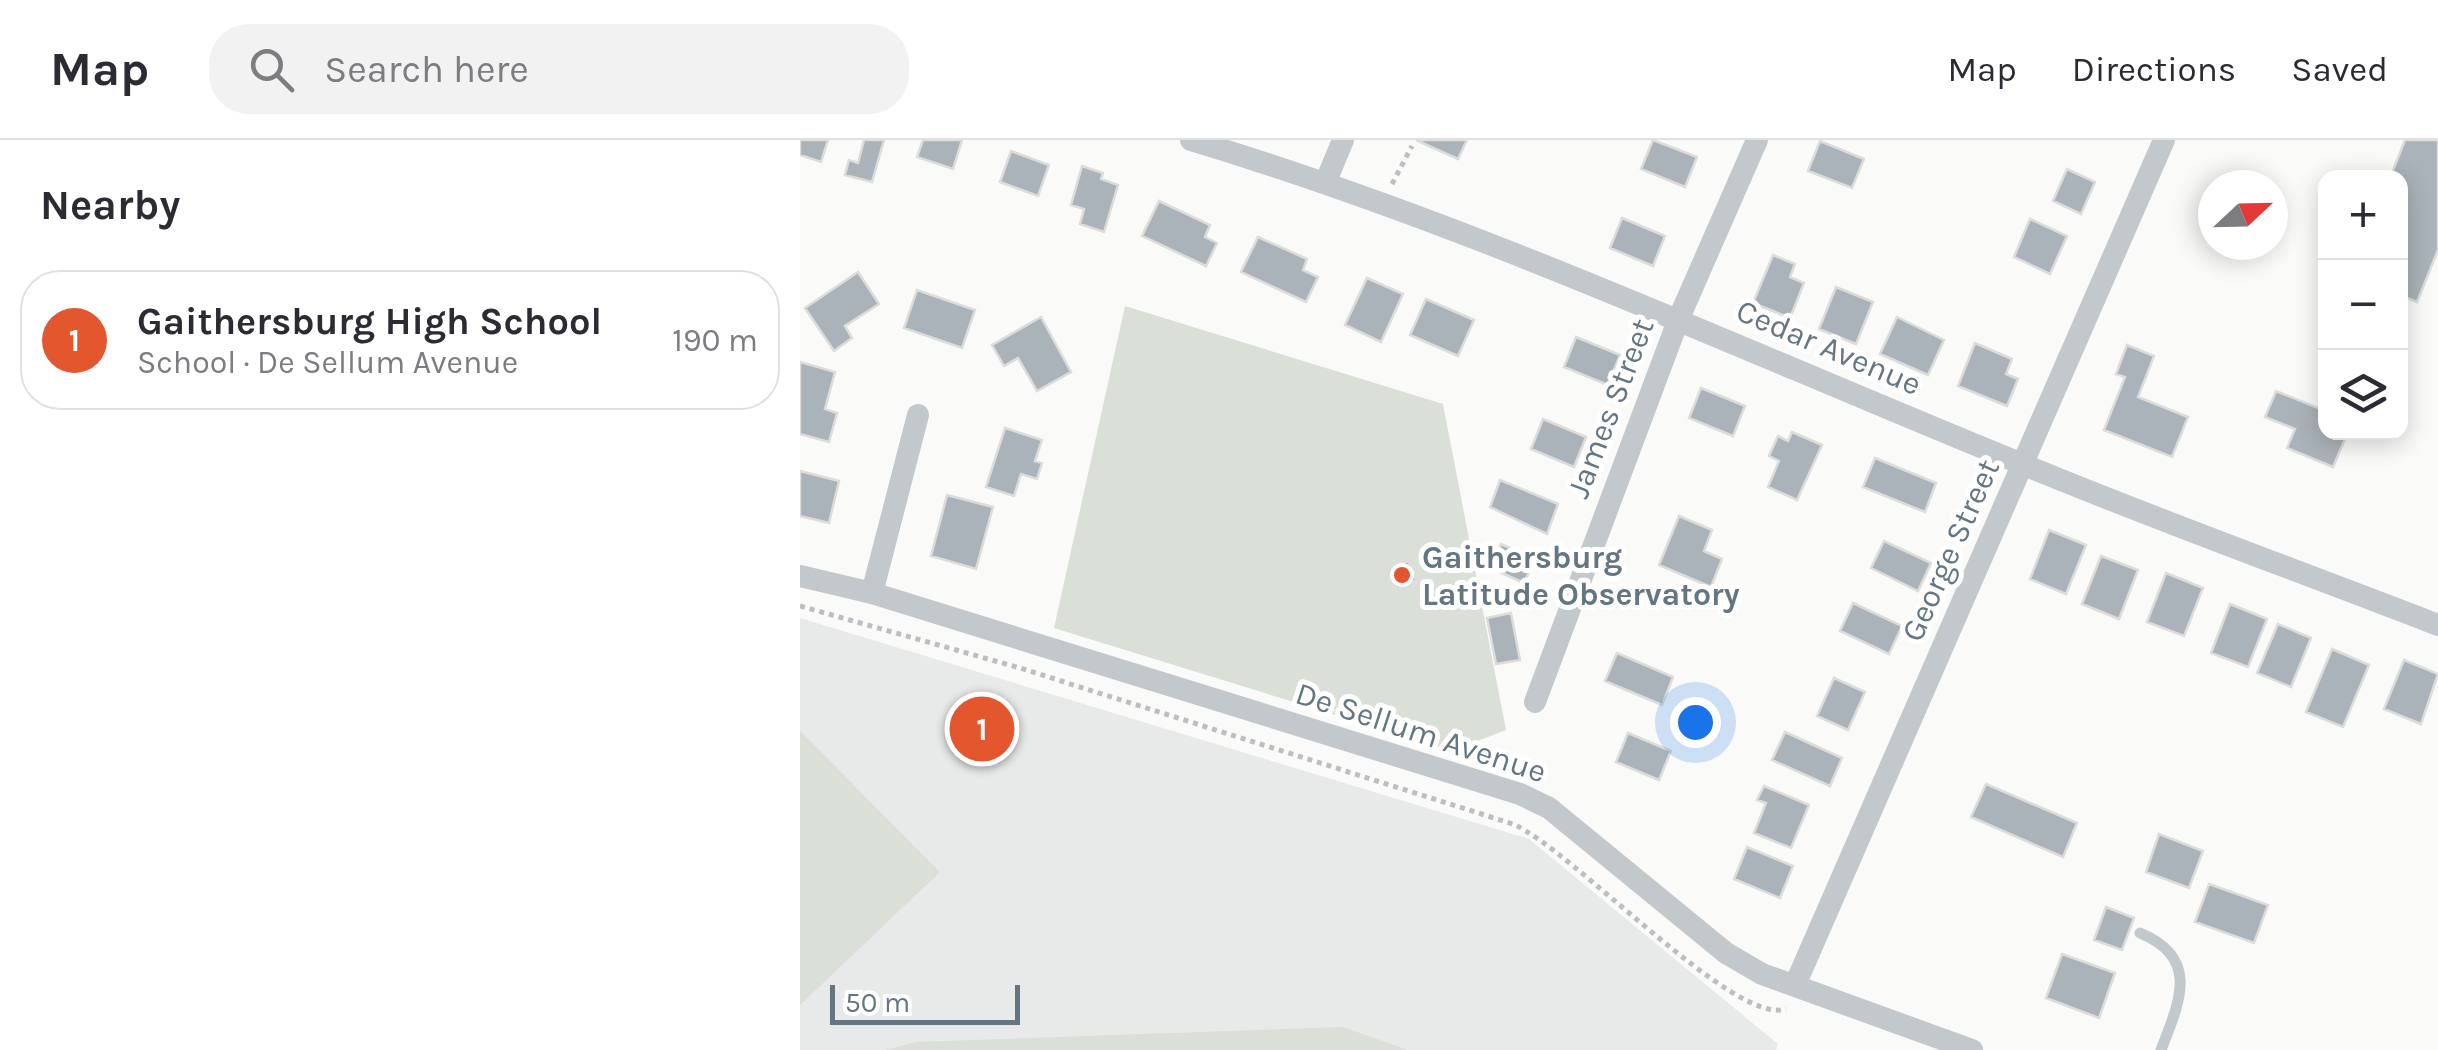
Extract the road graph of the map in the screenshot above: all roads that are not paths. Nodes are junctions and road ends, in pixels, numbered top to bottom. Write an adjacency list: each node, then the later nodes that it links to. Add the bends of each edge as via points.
1 (1191, 140): 5 (street, Cedar Avenue)
2 (1343, 140): 5 (street)
3 (1756, 140): 6 (street, James Street)
4 (2164, 140): 8 (street, George Street)
5 (1326, 181): 6 (street, Cedar Avenue)
6 (1679, 318): 8 (street, Cedar Avenue); 12 (street, James Street)
7 (918, 415): 10 (street)
8 (2022, 465): 11 (street, Cedar Avenue); 14 (street, George Street)
9 (800, 576): 10 (street, De Sellum Avenue)
10 (872, 593): 14 (street, De Sellum Avenue, via 1520,794 1548,808 1726,953)
11 (2438, 625)
12 (1534, 702)
13 (2140, 933): 16 (lane, via 2162,942 2180,972 2179,1004)
14 (1802, 987): 15 (street, De Sellum Avenue)
15 (1972, 1050)
16 (2161, 1050)

